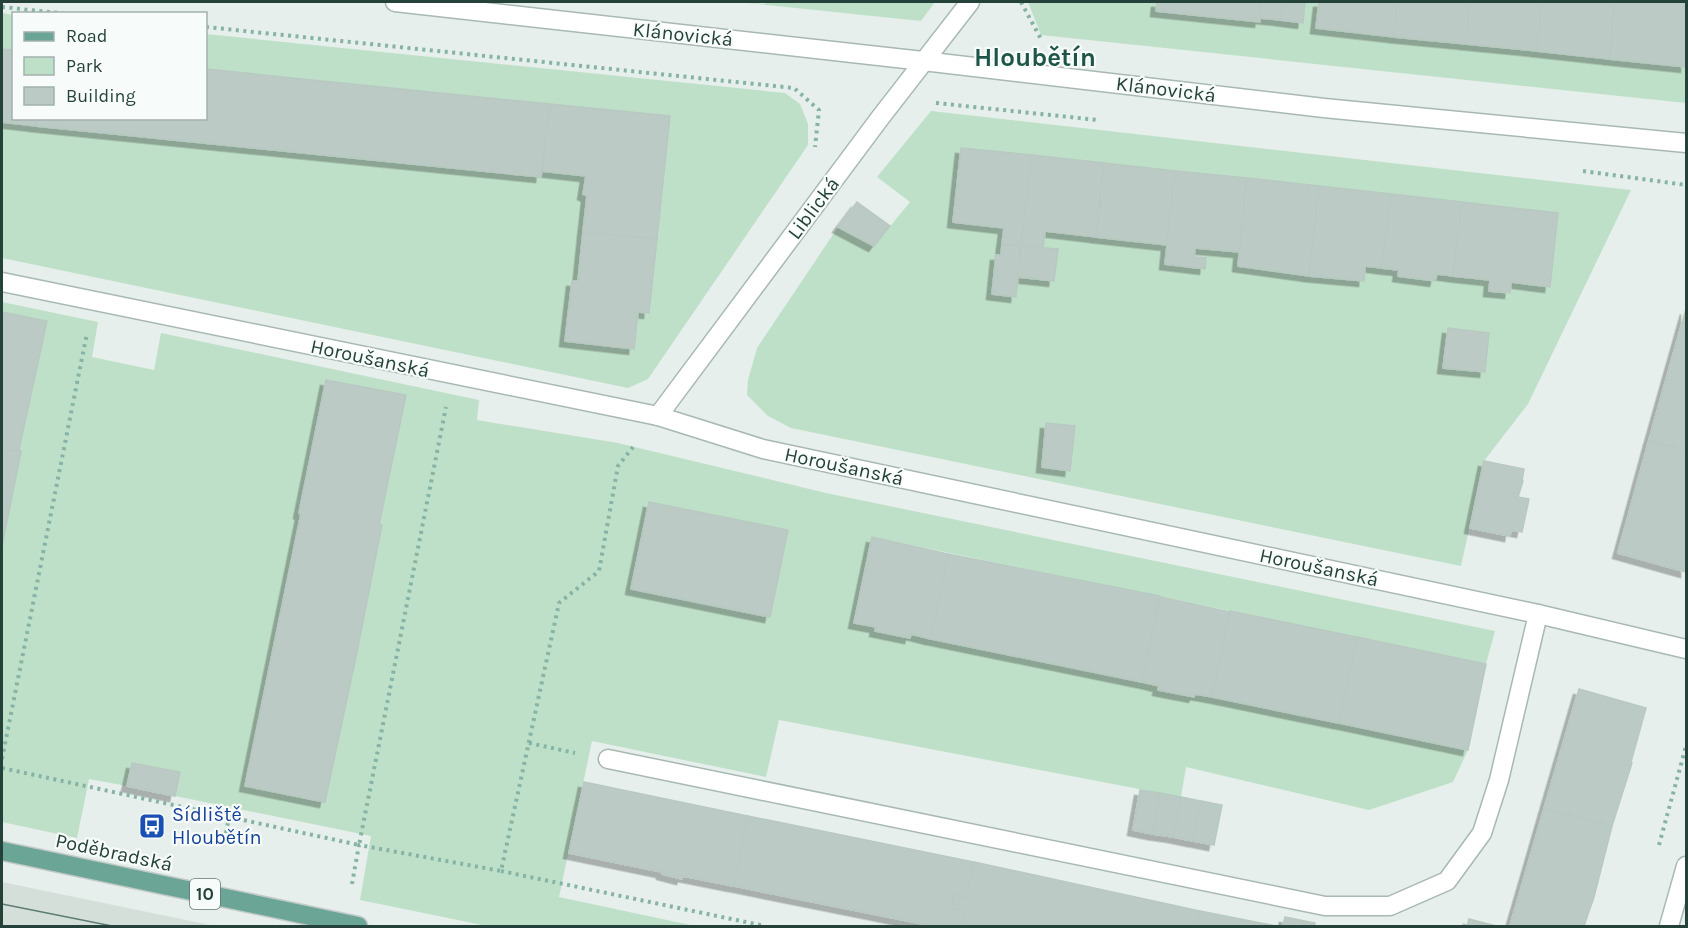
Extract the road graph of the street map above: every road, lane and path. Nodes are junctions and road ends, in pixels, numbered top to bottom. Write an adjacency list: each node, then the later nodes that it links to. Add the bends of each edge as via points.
1 (395, 2): 6 (street, Klánovická)
2 (970, 2): 6 (street, Liblická)
3 (2, 7): 4 (path)
4 (49, 12)
5 (207, 27): 10 (path, via 794,88 819,110)
6 (923, 61): 9 (street, Klánovická, via 1324,108); 16 (street, Liblická)
7 (933, 102): 8 (path)
8 (1108, 121)
9 (1686, 143)
10 (815, 149)
11 (1582, 171): 12 (path)
12 (1686, 185)
13 (2, 282): 14 (street, Horoušanská)
14 (93, 301): 15 (street, Horoušanská); 21 (path)
15 (452, 375): 16 (street, Horoušanská); 26 (path)
16 (658, 416): 17 (street, Horoušanská, via 763,449); 19 (path, via 618,466 599,572 559,603)
17 (1538, 614): 18 (street, Horoušanská); 22 (street, via 1499,780 1482,833 1447,881 1390,906 1325,906)
18 (1686, 649)
19 (529, 743): 22 (path); 30 (path)
20 (1686, 746): 27 (path)
21 (2, 759)
22 (608, 759)
23 (2, 768): 24 (path)
24 (229, 817): 25 (path); 26 (path)
25 (226, 833)
26 (359, 845): 30 (path); 31 (path)
27 (1658, 848)
28 (2, 851): 32 (main road, Poděbradská / 10)
29 (1686, 866): 34 (street)
30 (501, 871): 33 (path)
31 (352, 884)
32 (358, 927)
33 (765, 927)
34 (1669, 927)

